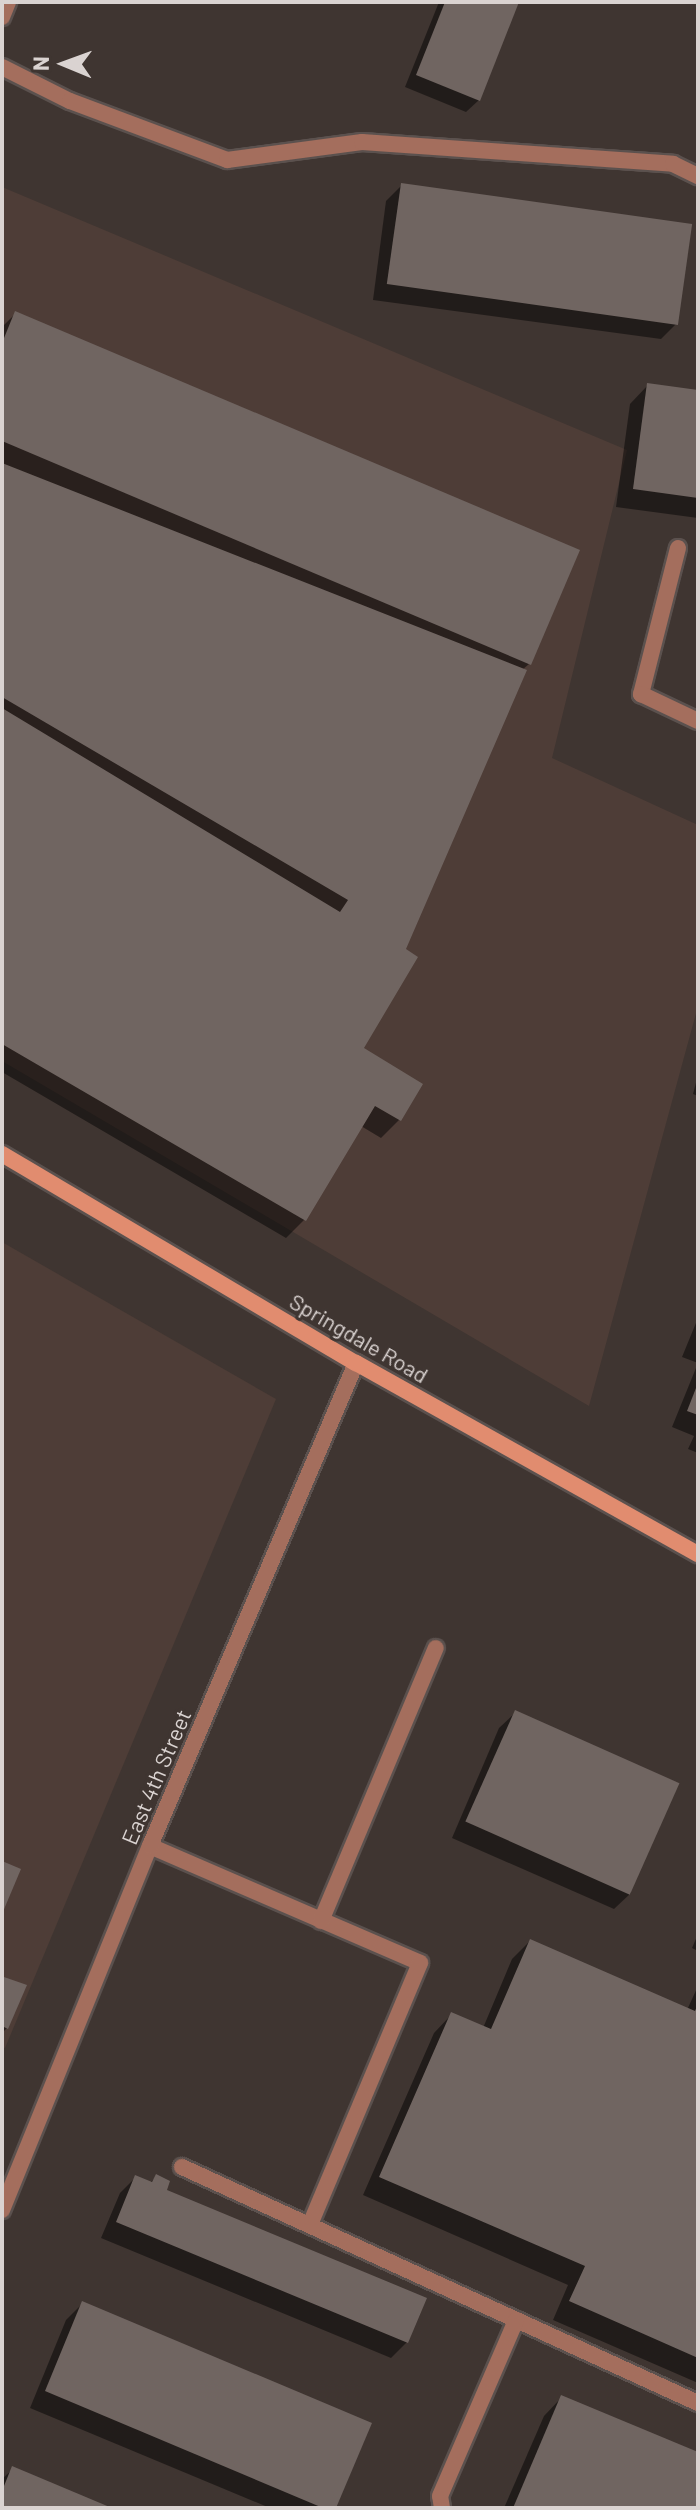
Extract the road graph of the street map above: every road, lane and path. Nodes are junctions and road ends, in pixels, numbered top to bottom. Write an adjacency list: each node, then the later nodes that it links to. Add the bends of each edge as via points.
1 (8, 2): 2 (street)
2 (2, 17)
3 (2, 67): 4 (street, via 70,101 227,160 362,142 673,164)
4 (698, 176)
5 (678, 548): 6 (street, via 641,694)
6 (698, 721)
7 (2, 1154): 8 (main road, Springdale Road)
8 (356, 1363): 9 (main road, Springdale Road); 11 (street, East 4th Street)
9 (698, 1554)
10 (436, 1648): 12 (street)
11 (150, 1846): 12 (street); 14 (street, East 4th Street)
12 (321, 1921): 15 (street, via 420,1963)
13 (182, 2167): 15 (street)
14 (2, 2210)
15 (310, 2225): 16 (street)
16 (516, 2320): 17 (street); 18 (street, via 440,2496)
17 (698, 2403)
18 (442, 2508)

